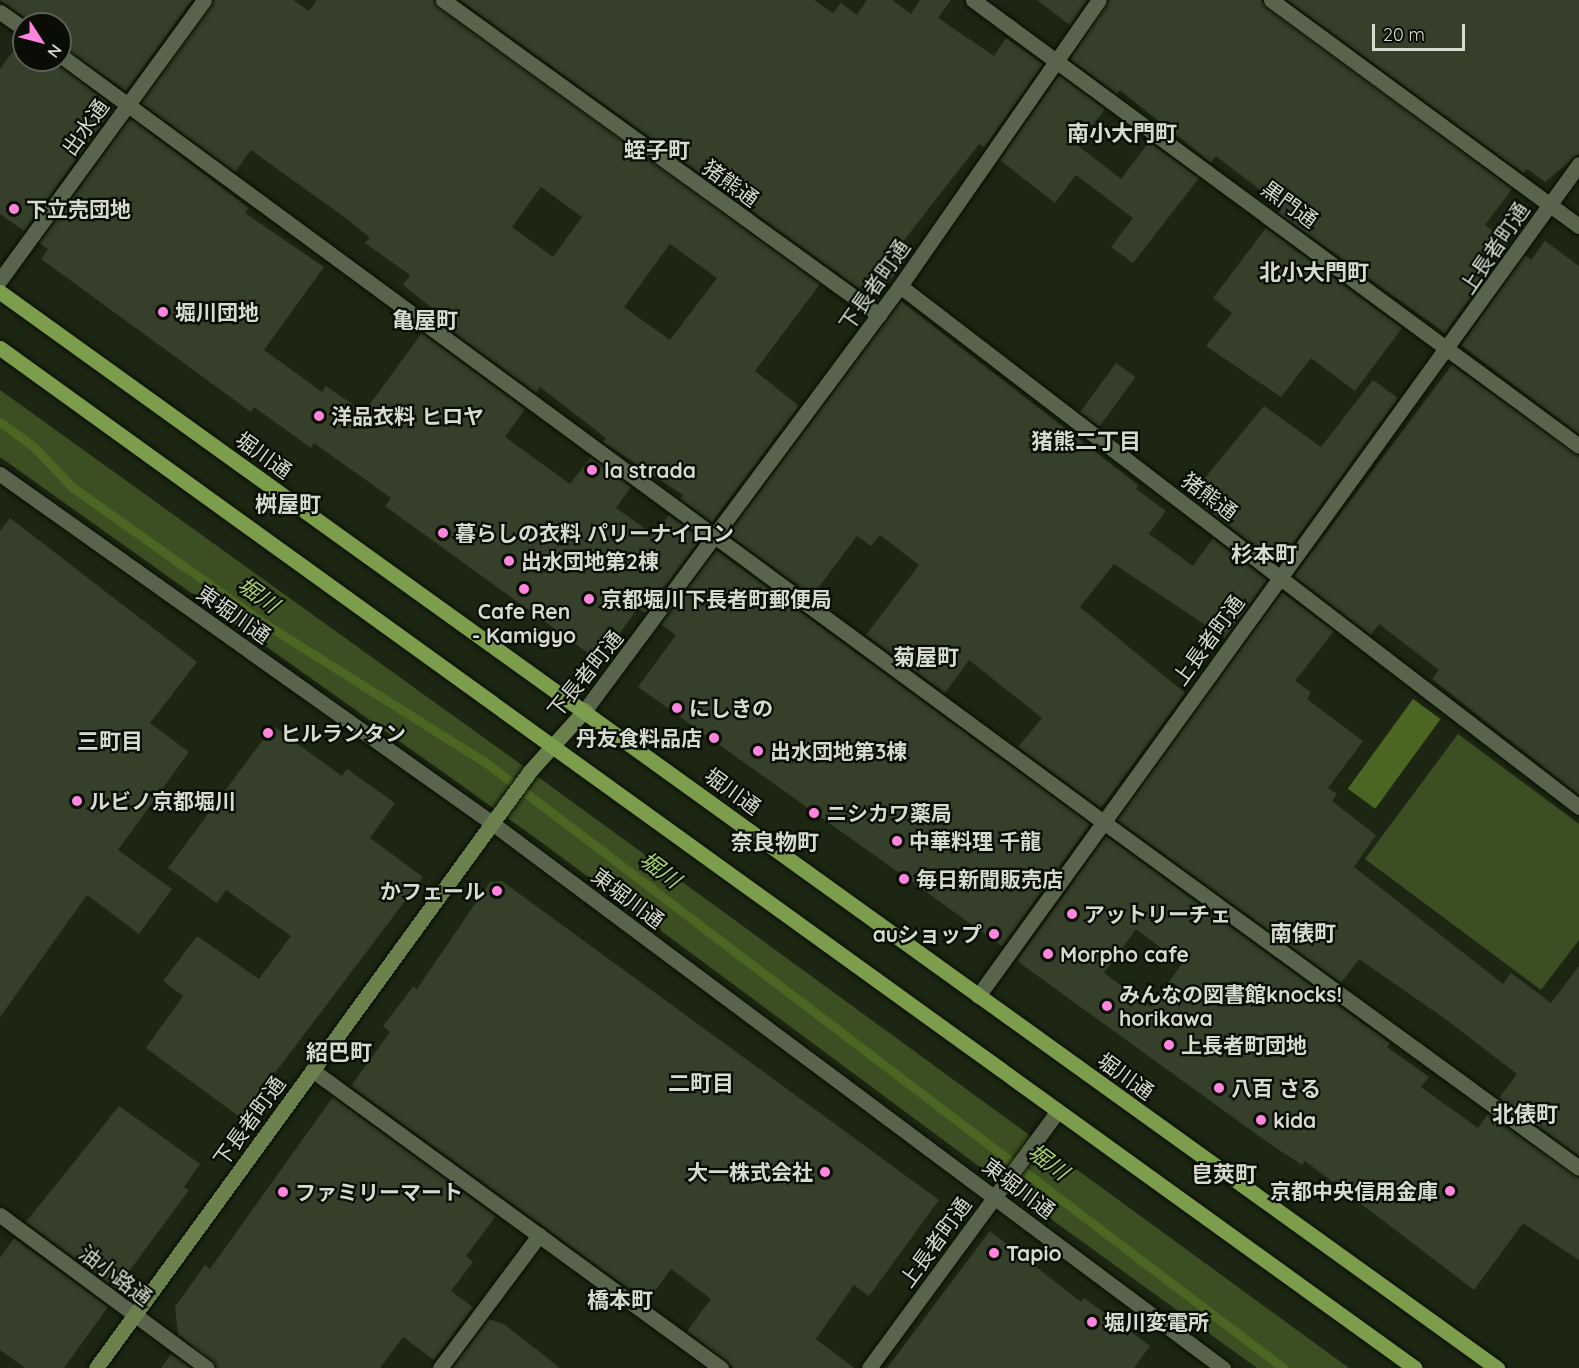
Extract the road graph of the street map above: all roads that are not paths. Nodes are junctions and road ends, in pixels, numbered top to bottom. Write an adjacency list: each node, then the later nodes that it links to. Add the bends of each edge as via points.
1 (204, 0): 8 (street, 出水通)
2 (442, 0): 15 (street, 猪熊通)
3 (973, 0): 6 (street, 黒門通)
4 (1099, 0): 6 (street, 下長者町通)
5 (1271, 0): 10 (street)
6 (1054, 60): 13 (street, 下長者町通); 17 (street, 黒門通)
7 (72, 64): 8 (street)
8 (128, 104): 12 (street, 出水通); 20 (street)
9 (1579, 164): 10 (street, 上長者町通)
10 (1549, 205): 11 (street); 17 (street, 上長者町通)
11 (1579, 226)
12 (0, 279)
13 (900, 286): 15 (street, 下長者町通); 21 (street, 猪熊通)
14 (0, 292): 22 (main road, 堀川通)
15 (879, 315): 20 (street, 下長者町通)
16 (0, 348): 23 (main road)
17 (1450, 348): 18 (street, 黒門通); 21 (street, 上長者町通)
18 (1579, 446)
19 (0, 474): 25 (street, 東堀川通)
20 (716, 536): 22 (street, 下長者町通); 26 (street)
21 (1281, 576): 24 (street, 猪熊通); 26 (street, 上長者町通)
22 (585, 710): 23 (street, 下長者町通); 27 (main road, 堀川通)
23 (552, 746): 25 (street, 下長者町通); 29 (main road)
24 (1579, 807)
25 (495, 819): 28 (street, 下長者町通); 31 (street, 東堀川通)
26 (1102, 821): 27 (street, 上長者町通); 30 (street)
27 (978, 996): 42 (main road, 堀川通)
28 (312, 1070): 33 (street); 34 (street, 下長者町通)
29 (1057, 1112): 31 (street, 上長者町通); 41 (main road)
30 (1579, 1168)
31 (999, 1191): 39 (street, 上長者町通); 40 (street, 東堀川通)
32 (0, 1215): 34 (street, 油小路通)
33 (539, 1236): 37 (street); 38 (street)
34 (134, 1315): 35 (street, 下長者町通); 36 (street, 油小路通)
35 (96, 1368)
36 (207, 1368)
37 (440, 1368)
38 (721, 1368)
39 (869, 1368)
40 (1223, 1368)
41 (1415, 1368)
42 (1497, 1368)

